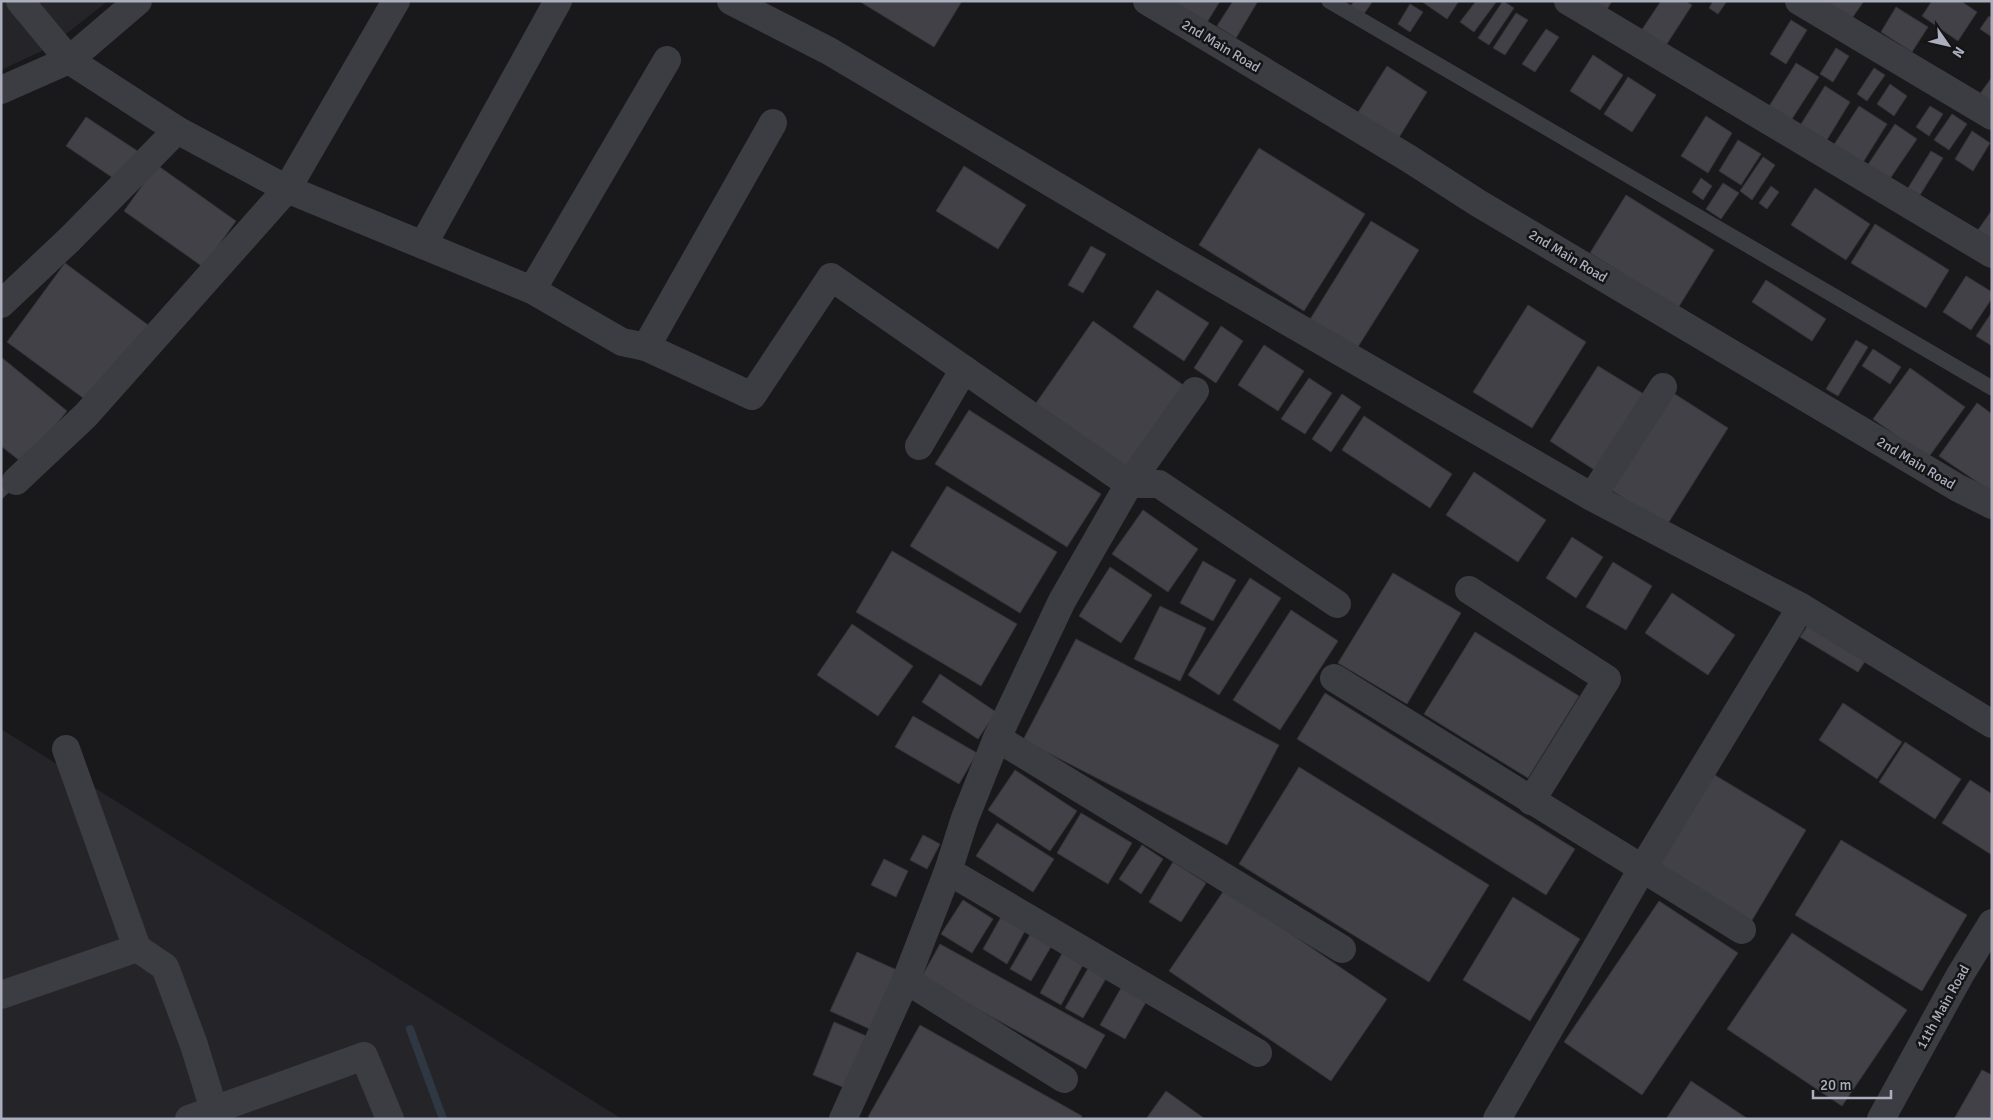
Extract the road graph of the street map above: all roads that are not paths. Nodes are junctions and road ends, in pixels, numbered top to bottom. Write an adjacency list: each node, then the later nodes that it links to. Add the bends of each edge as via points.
1 (20, 1): 10 (street)
2 (138, 1): 10 (street)
3 (396, 1): 16 (street)
4 (558, 1): 17 (street)
5 (731, 1): 29 (street, via 829,51 1176,257)
6 (1147, 1): 30 (street, 2nd Main Road, via 1487,208 1958,488)
7 (1328, 1): 24 (lane)
8 (1568, 1): 18 (street)
9 (1799, 1): 13 (street)
10 (69, 60): 12 (street); 15 (street)
11 (667, 60): 19 (street)
12 (1, 90)
13 (1992, 116)
14 (773, 123): 21 (street)
15 (176, 130): 16 (street); 20 (street, via 70,239)
16 (287, 190): 17 (street); 27 (street, via 86,416)
17 (423, 245): 19 (street)
18 (1992, 254)
19 (532, 290): 21 (street, via 622,342)
20 (1, 304)
21 (646, 347): 22 (street, via 752,396 832,278)
22 (964, 369): 26 (street); 28 (street)
23 (1663, 387): 29 (street)
24 (1992, 388)
25 (1195, 391): 28 (street)
26 (919, 446)
27 (16, 481)
28 (1129, 484): 32 (street, via 1159,484); 36 (street, via 1062,601)
29 (1592, 497): 33 (street)
30 (1992, 505)
31 (1469, 590): 38 (street, via 1607,679)
32 (1337, 604)
33 (1801, 607): 35 (street); 39 (street)
34 (1334, 678): 38 (street)
35 (1992, 724)
36 (997, 738): 40 (street); 44 (street)
37 (66, 749): 43 (street)
38 (1532, 801): 39 (street)
39 (1642, 870): 42 (street); 52 (street)
40 (948, 871): 45 (street); 47 (street)
41 (1992, 922): 53 (street, 11th Main Road)
42 (1742, 930)
43 (137, 948): 46 (street); 49 (street, via 165,967 194,1044)
44 (1342, 949)
45 (906, 980): 48 (street); 51 (street)
46 (1, 995)
47 (1258, 1053)
48 (1064, 1079)
49 (201, 1114): 50 (street, via 364,1056)
50 (390, 1119)
51 (843, 1119)
52 (1497, 1119)
53 (1882, 1119)

